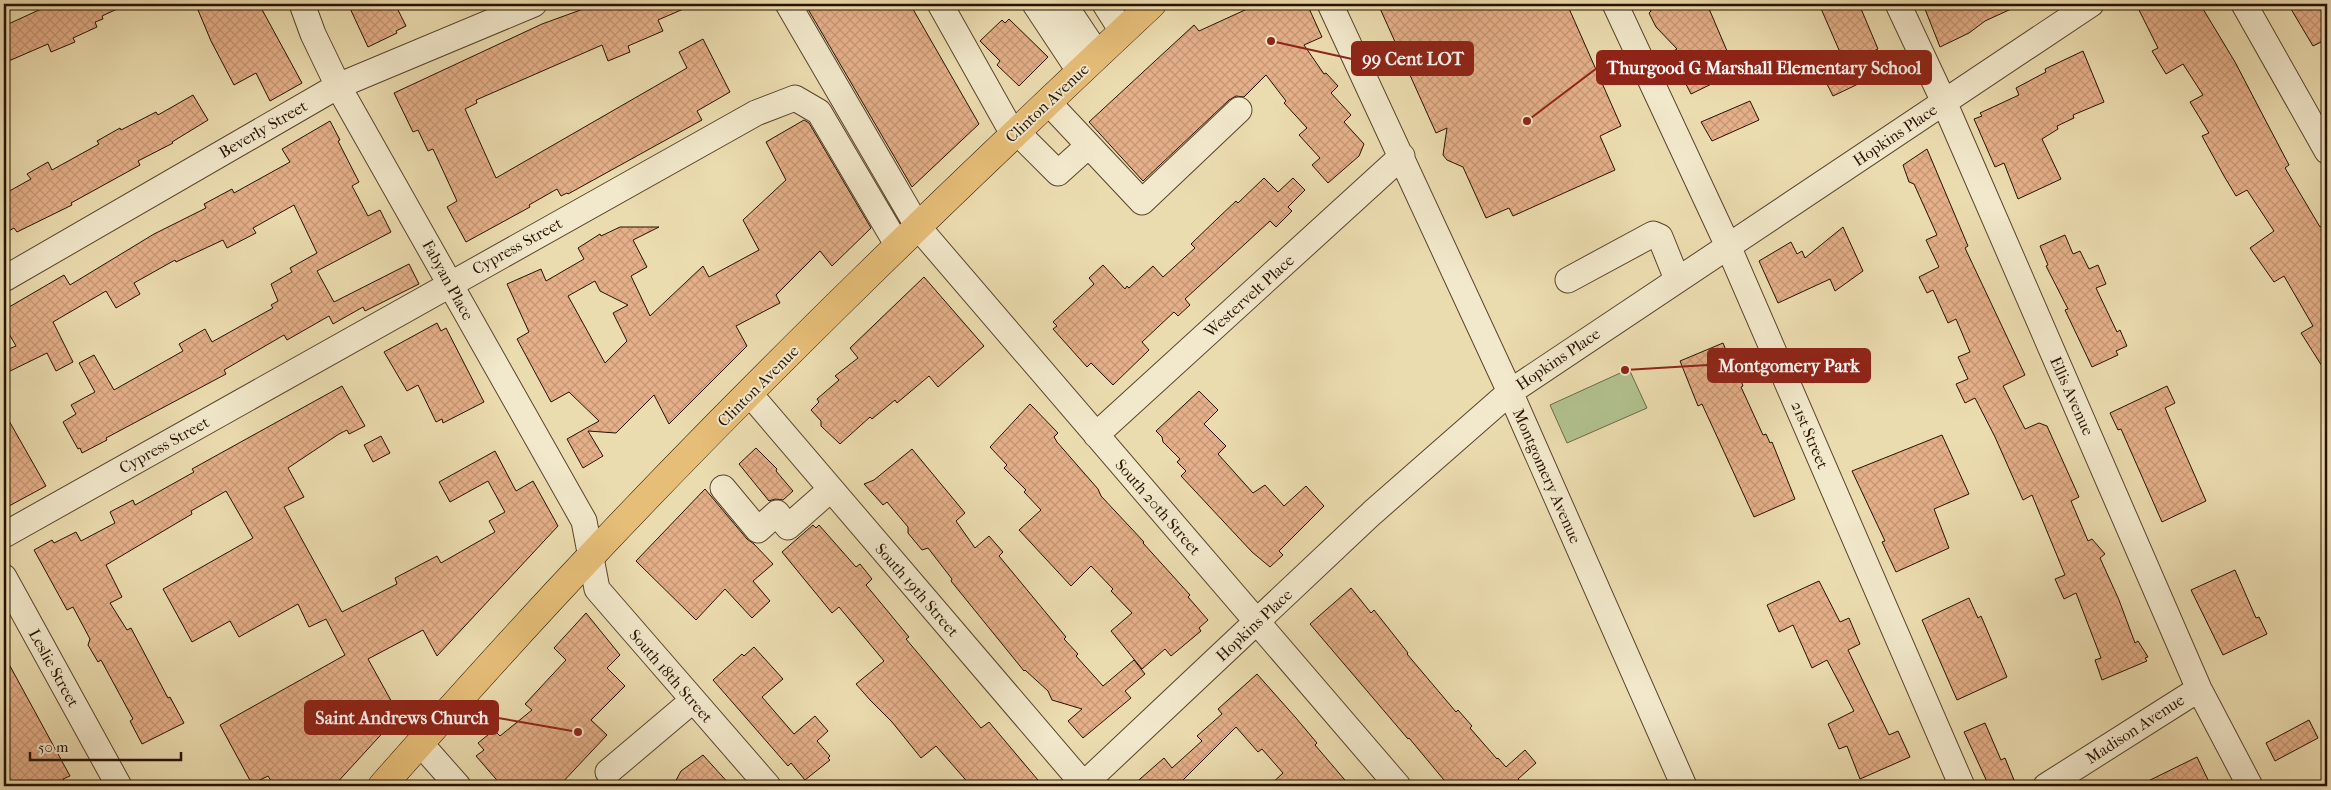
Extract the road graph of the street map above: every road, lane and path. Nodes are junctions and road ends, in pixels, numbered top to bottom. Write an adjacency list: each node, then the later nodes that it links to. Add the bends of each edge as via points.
1 (302, 4): 16 (street, Fabyan Place)
2 (534, 4): 16 (street, Beverly Street)
3 (788, 4): 24 (street, South 20th Street)
4 (940, 4): 20 (street)
5 (1035, 4): 15 (street)
6 (1064, 4): 15 (street)
7 (1105, 4): 14 (street)
8 (1152, 4): 14 (main road, Clinton Avenue)
9 (1330, 4): 23 (street, Montgomery Avenue)
10 (1615, 4): 26 (street, 21st Street)
11 (1898, 4): 18 (street, Ellis Avenue)
12 (2091, 4): 18 (street, Hopkins Place)
13 (2244, 4): 22 (street)
14 (1122, 31): 15 (main road, Clinton Avenue)
15 (1089, 63): 17 (main road, Clinton Avenue)
16 (338, 86): 27 (street, Beverly Street); 30 (street, Fabyan Place)
17 (1048, 102): 20 (main road, Clinton Avenue); 21 (street)
18 (1944, 102): 26 (street, Hopkins Place); 40 (street, Ellis Avenue)
19 (1240, 110): 21 (street, via 1142,202)
20 (1014, 133): 21 (street, via 1058,173); 24 (main road, Clinton Avenue)
21 (1088, 146)
22 (2327, 151)
23 (1402, 156): 31 (street, Montgomery Avenue); 33 (street, Westervelt Place)
24 (918, 228): 25 (main road, Clinton Avenue); 33 (street, South 20th Street)
25 (898, 246): 30 (street, Cypress Street, via 819,112 795,98 756,113); 32 (main road, Clinton Avenue)
26 (1728, 246): 28 (street, Hopkins Place); 51 (street, 21st Street)
27 (4, 279)
28 (1677, 279): 29 (street, via 1660,237 1653,234); 31 (street, Hopkins Place)
29 (1568, 280)
30 (450, 284): 36 (street, Cypress Street); 37 (street, Fabyan Place, via 584,521)
31 (1510, 392): 39 (street, Hopkins Place, via 1372,513); 50 (street, Montgomery Avenue)
32 (749, 393): 35 (street, South 19th Street); 37 (main road, Clinton Avenue)
33 (1096, 435): 39 (street, South 20th Street)
34 (723, 488): 35 (street, via 758,530 777,514 788,527)
35 (831, 490): 48 (street, South 19th Street)
36 (4, 535)
37 (589, 558): 41 (street, South 18th Street, via 597,589); 42 (main road, Clinton Avenue)
38 (4, 576): 44 (street, Leslie Street)
39 (1257, 622): 48 (street, Hopkins Place); 49 (street, South 20th Street)
40 (2199, 689): 52 (street, Madison Avenue); 53 (street, Ellis Avenue)
41 (692, 701): 43 (street); 47 (street, South 18th Street)
42 (420, 743): 45 (main road, Clinton Avenue); 46 (street)
43 (608, 772)
44 (119, 786)
45 (382, 786)
46 (458, 786)
47 (768, 786)
48 (1084, 786)
49 (1398, 786)
50 (1684, 786)
51 (1962, 786)
52 (2046, 786)
53 (2250, 786)

